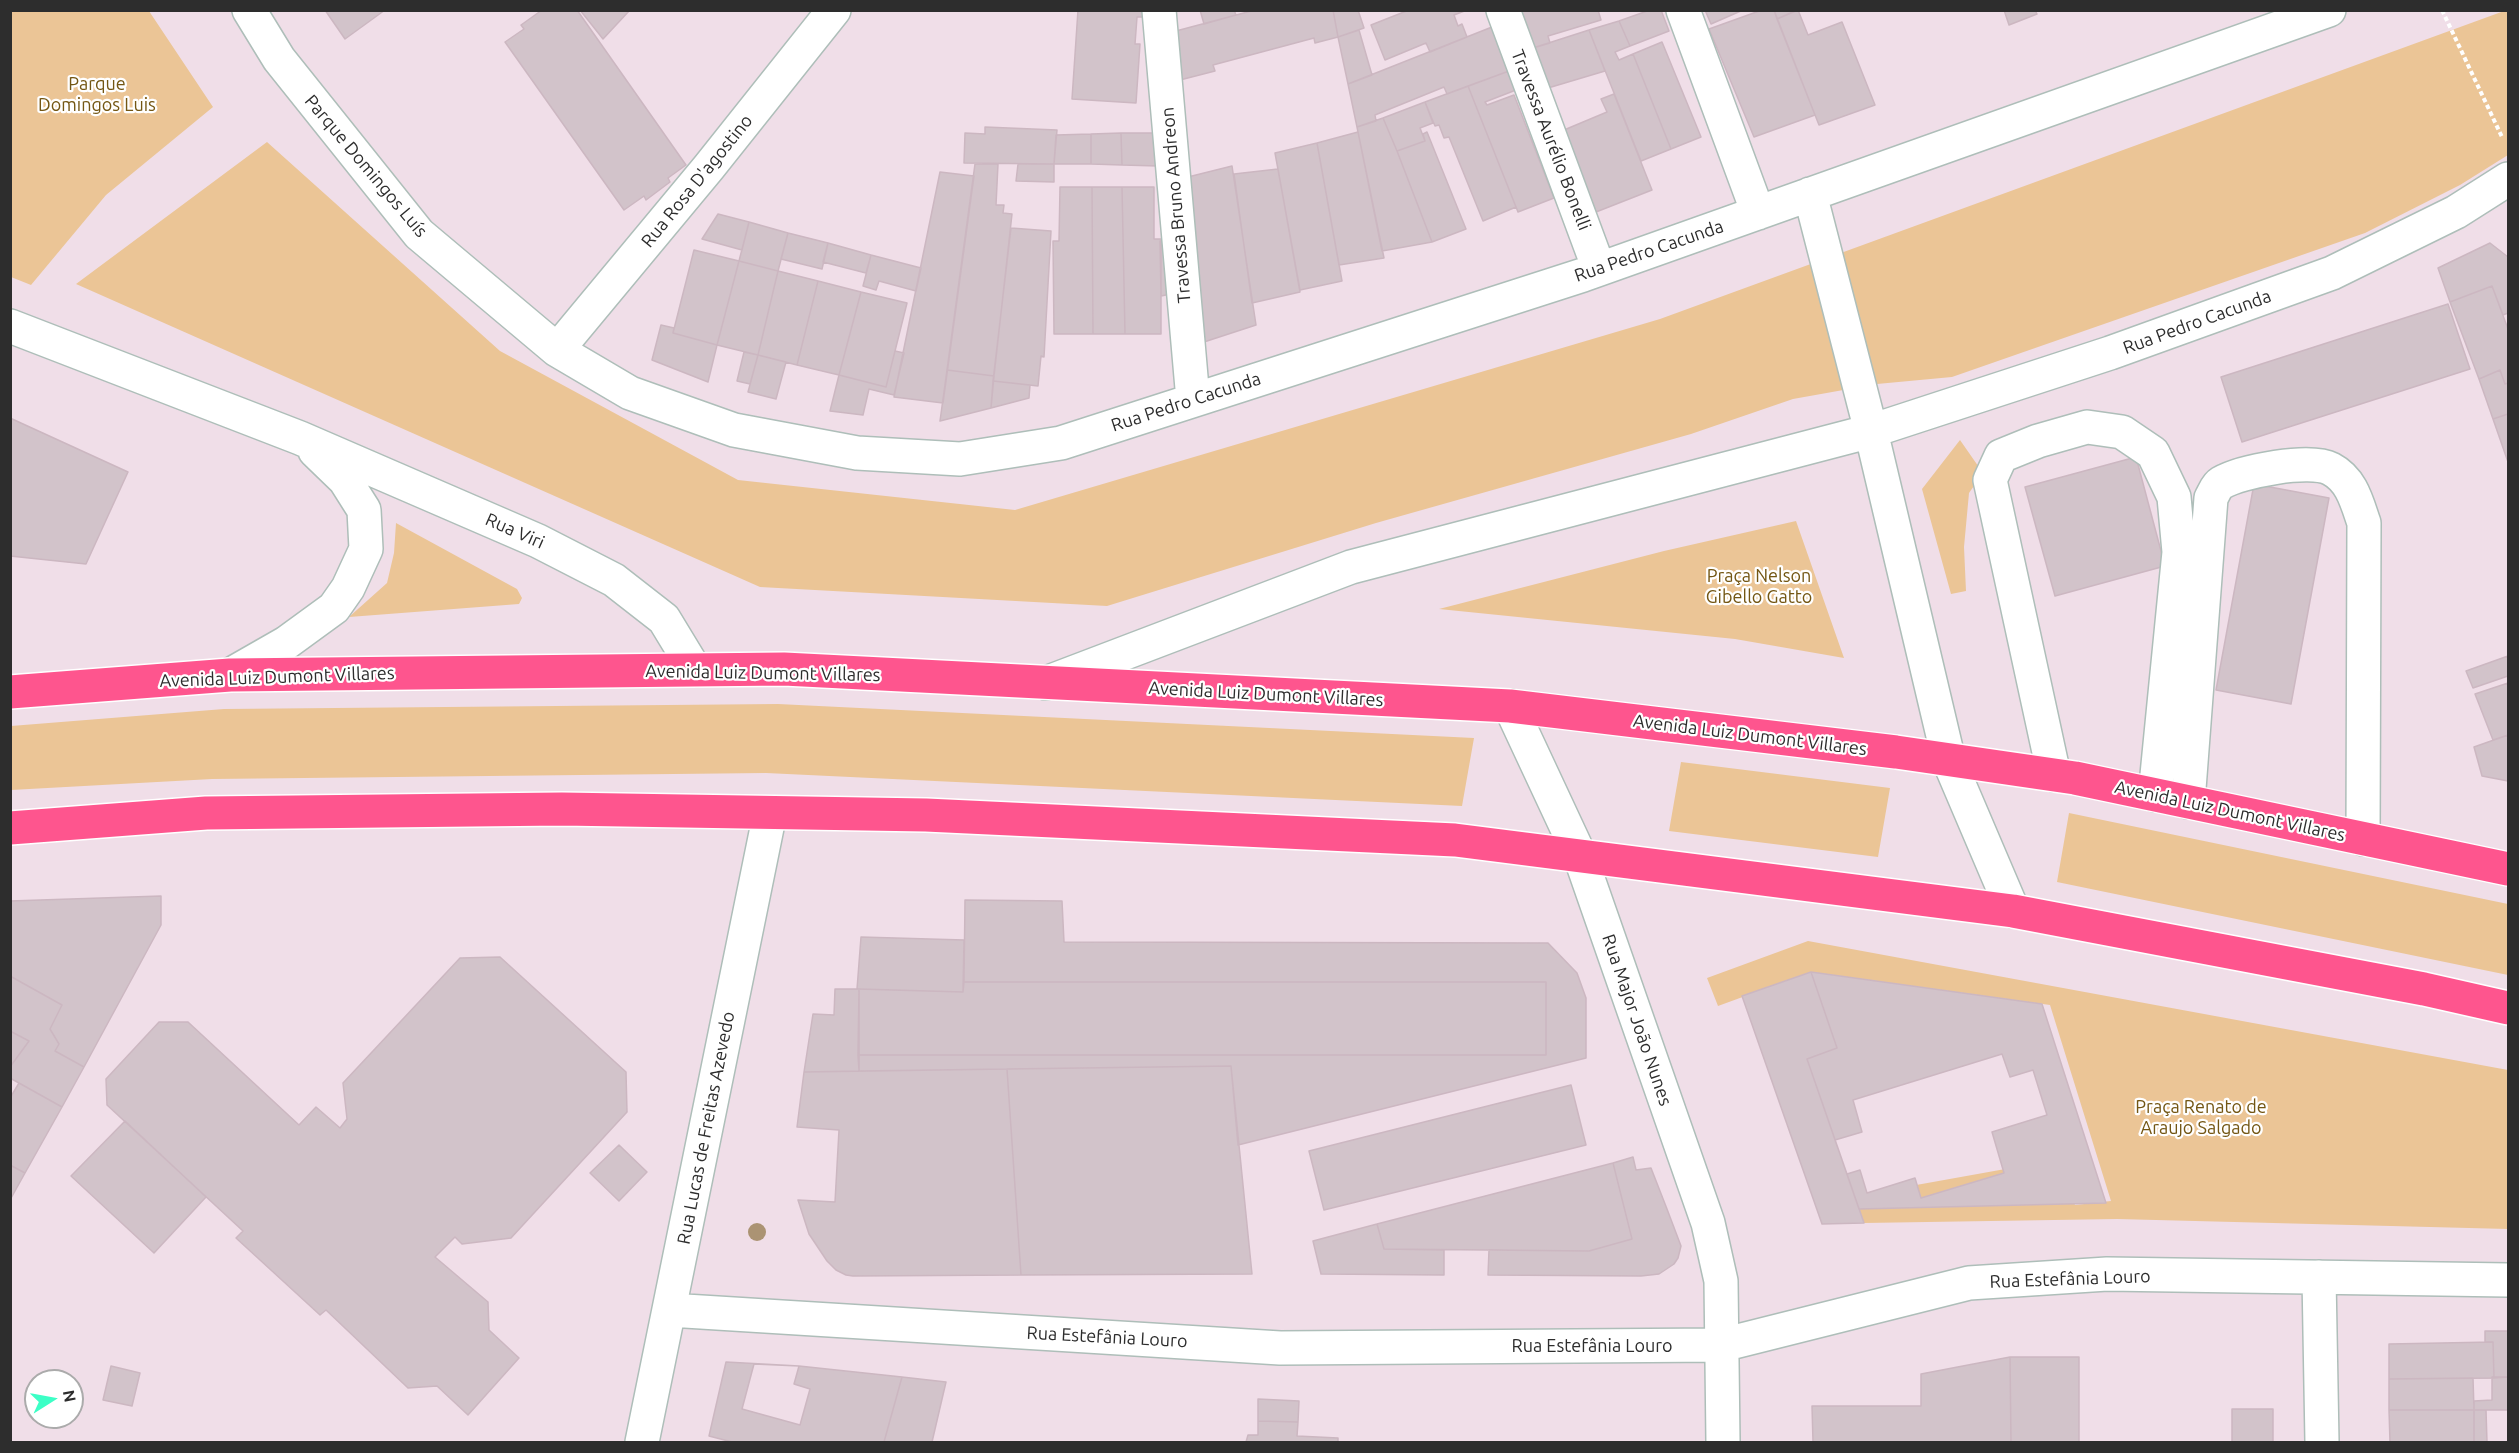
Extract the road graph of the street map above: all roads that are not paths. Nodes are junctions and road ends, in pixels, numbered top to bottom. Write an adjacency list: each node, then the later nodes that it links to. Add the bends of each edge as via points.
1 (249, 10): 12 (street, Parque Domingos Luís, via 279,59 419,234)
2 (834, 10): 12 (street, Rua Rosa D'agostino)
3 (1160, 10): 13 (street, Travessa Bruno Andreon)
4 (1503, 10): 10 (street, Travessa Aurélio Bonelli)
5 (1683, 10): 9 (street)
6 (2329, 10): 8 (street, Rua Pedro Cacunda)
7 (2508, 179): 14 (street, Rua Pedro Cacunda, via 2456,212 2332,273 2110,353)
8 (1810, 194): 9 (street, Rua Pedro Cacunda); 14 (street)
9 (1758, 213): 10 (street, Rua Pedro Cacunda)
10 (1599, 269): 13 (street, Rua Pedro Cacunda)
11 (10, 326): 15 (street, Rua Viri)
12 (557, 350): 13 (street, Rua Pedro Cacunda, via 630,393 683,413 734,430 857,453 960,459 1061,442)
13 (1193, 400)
14 (1871, 431): 18 (street, Rua Pedro Cacunda, via 1350,567); 21 (street)
15 (300, 438): 16 (street, Rua Viri, via 538,541 614,580 664,619); 17 (street, Rua Viri, via 345,480 364,510 366,549 334,608 286,643)
16 (695, 670): 17 (main road, Avenida Luiz Dumont Villares); 18 (main road, Avenida Luiz Dumont Villares, via 784,669)
17 (230, 675): 19 (main road, Avenida Luiz Dumont Villares)
18 (1046, 683): 20 (main road, Avenida Luiz Dumont Villares)
19 (10, 692)
20 (1510, 706): 21 (main road, Avenida Luiz Dumont Villares); 28 (street, Rua Major João Nunes)
21 (1949, 761): 22 (main road, Avenida Luiz Dumont Villares); 30 (street)
22 (2054, 775): 23 (main road, Avenida Luiz Dumont Villares); 23 (street, via 1990,480 2001,456 2038,441 2087,427 2122,432 2153,453 2174,497 2178,552)
23 (2155, 795): 24 (main road, Avenida Luiz Dumont Villares)
24 (2188, 802): 27 (main road, Avenida Luiz Dumont Villares); 27 (street, via 2211,498 2219,484 2251,472 2291,465 2330,468 2350,486 2364,524)
25 (770, 813): 26 (main road, via 562,809 206,813); 28 (main road, via 926,815 1455,840); 34 (street, Rua Lucas de Freitas Azevedo)
26 (10, 828)
27 (2363, 838): 29 (main road, Avenida Luiz Dumont Villares)
28 (1580, 856): 30 (main road); 35 (street, Rua Major João Nunes, via 1708,1223 1721,1281)
29 (2508, 869)
30 (2013, 911): 31 (main road)
31 (2508, 1008)
32 (2319, 1277): 33 (street, Rua Estefânia Louro); 35 (street, Rua Estefânia Louro, via 2098,1275 1969,1283); 38 (street)
33 (2508, 1280)
34 (669, 1310): 35 (street, Rua Estefânia Louro, via 1280,1348); 36 (street, Rua Lucas de Freitas Azevedo)
35 (1722, 1345): 37 (street, Rua Major João Nunes)
36 (642, 1443)
37 (1723, 1443)
38 (2322, 1443)

